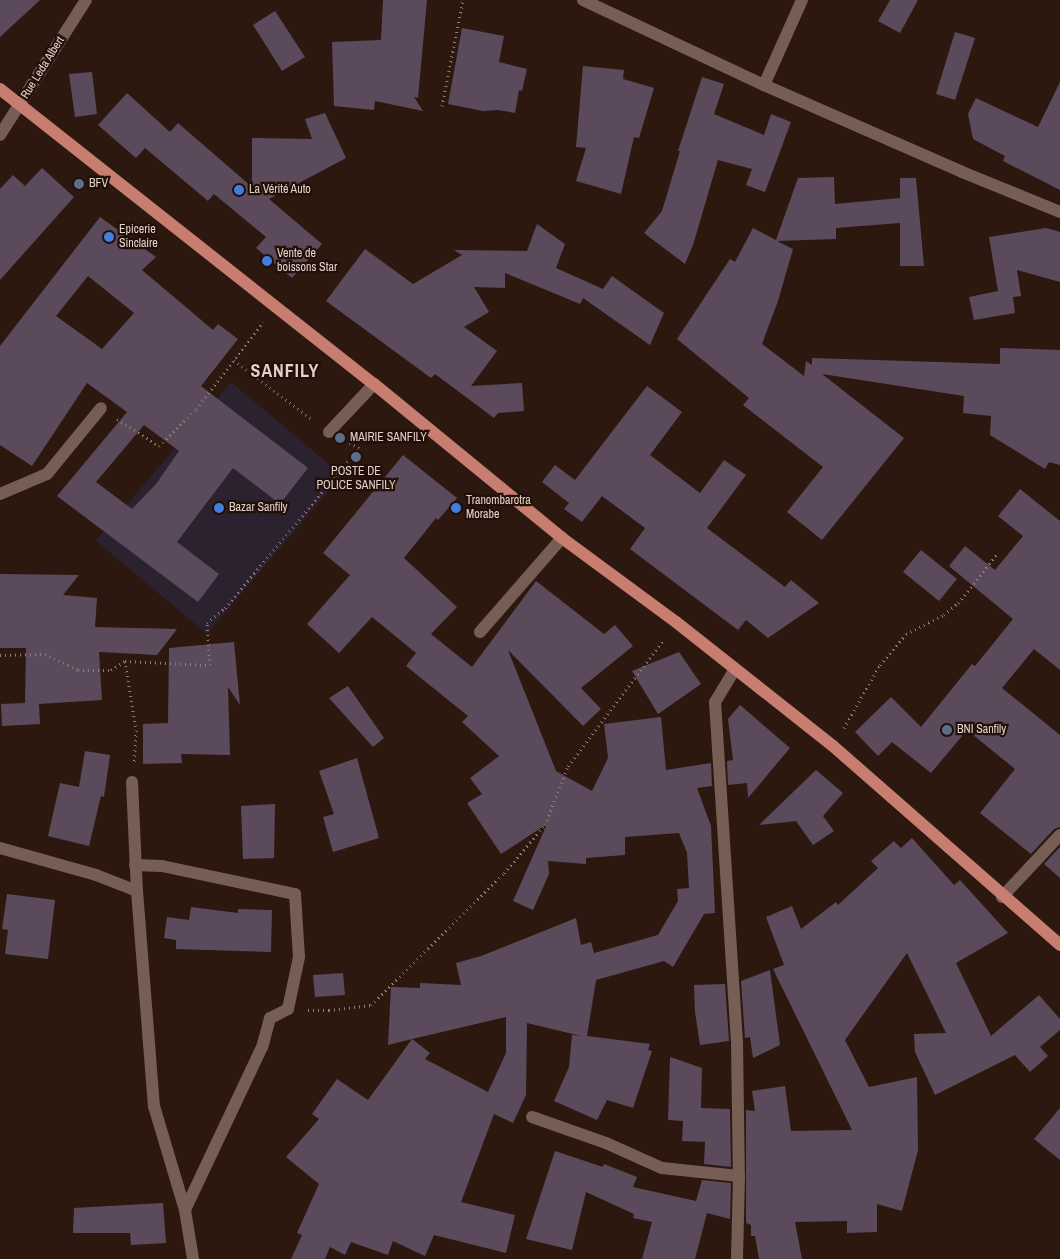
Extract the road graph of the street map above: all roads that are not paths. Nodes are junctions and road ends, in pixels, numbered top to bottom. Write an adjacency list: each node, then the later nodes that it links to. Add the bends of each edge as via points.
1 (86, 0): 6 (street, Rue Leda Albert)
2 (583, 0): 4 (street)
3 (802, 0): 4 (street)
4 (764, 86): 8 (street)
5 (0, 89): 6 (main road)
6 (20, 105): 7 (street, Rue Leda Albert); 9 (main road)
7 (0, 135)
8 (1060, 212)
9 (374, 384): 11 (street); 13 (main road)
10 (101, 408): 12 (street, via 47,474)
11 (329, 432)
12 (0, 494)
13 (562, 538): 14 (street); 15 (main road)
14 (480, 632)
15 (736, 669): 21 (main road, via 833,746); 24 (street, via 715,702 737,1041)
16 (132, 782): 19 (street)
17 (1060, 835): 21 (street)
18 (0, 848): 20 (street, via 96,875)
19 (135, 865): 20 (street); 25 (street, via 162,866 295,894 299,957 288,1009 270,1018 262,1048)
20 (137, 891): 25 (street, via 154,1106)
21 (1002, 897): 22 (main road)
22 (1060, 945)
23 (532, 1116): 24 (street, via 662,1168)
24 (739, 1176): 27 (street)
25 (185, 1210): 26 (street)
26 (193, 1259)
27 (737, 1259)

